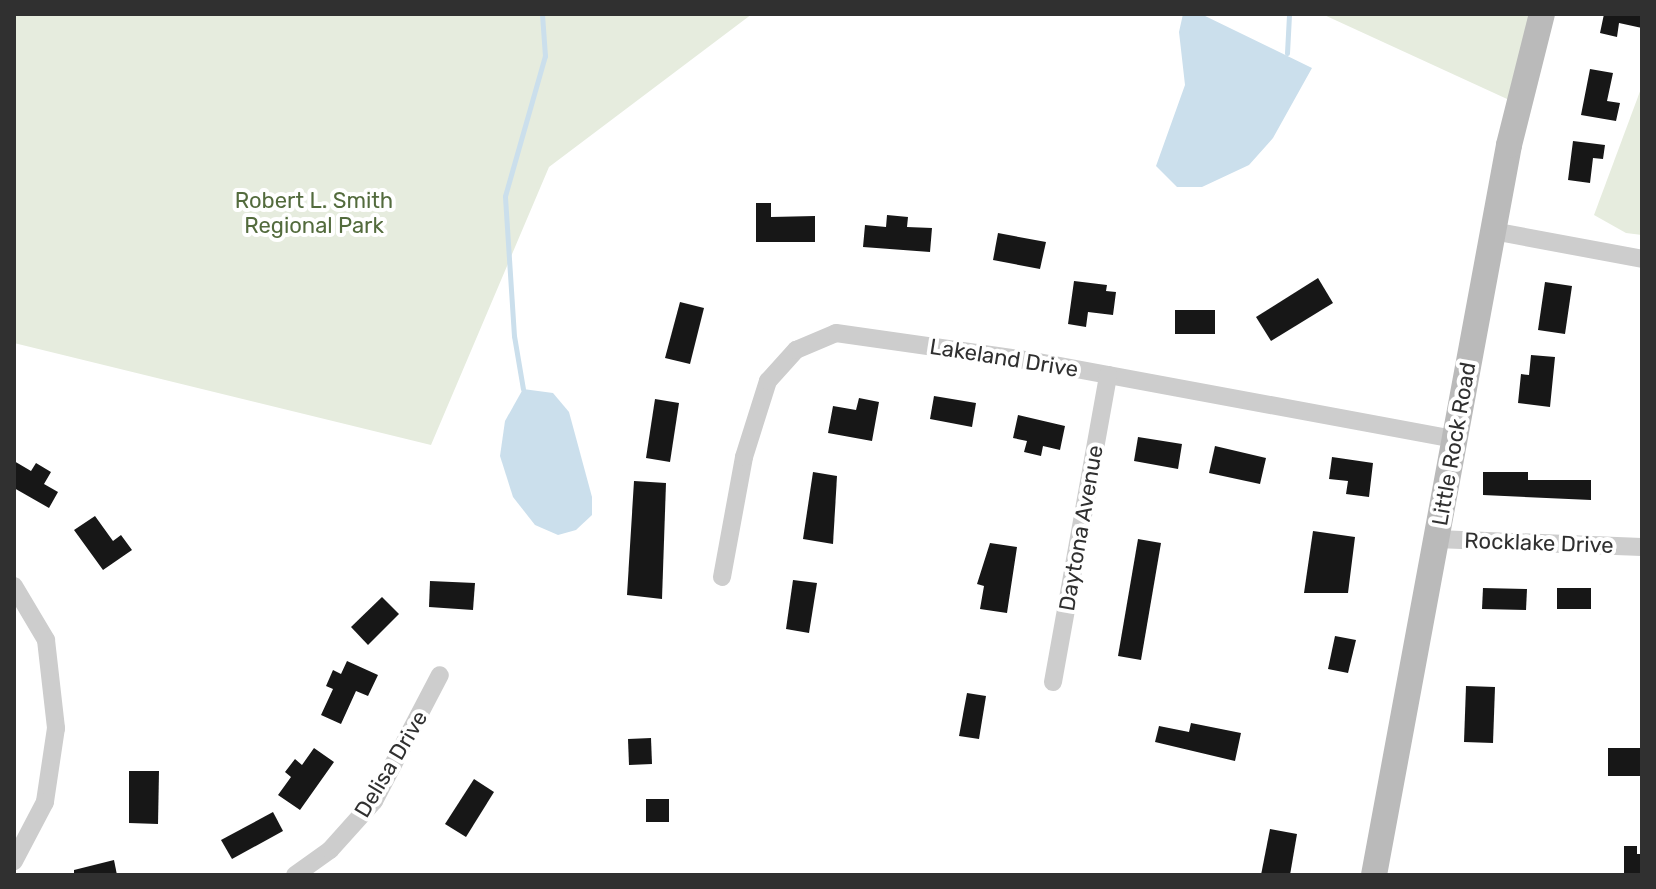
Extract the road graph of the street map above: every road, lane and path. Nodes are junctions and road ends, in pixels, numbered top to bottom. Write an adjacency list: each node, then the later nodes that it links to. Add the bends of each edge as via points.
1 (1542, 14): 2 (main road, Little Rock Road)
2 (1493, 231): 3 (street); 5 (main road, Little Rock Road)
3 (1642, 259)
4 (1108, 375): 5 (street, Lakeland Drive); 8 (street, Lakeland Drive, via 864,335 836,333 809,342 780,364 755,410); 11 (street, Daytona Avenue)
5 (1454, 439): 6 (main road, Little Rock Road)
6 (1436, 539): 7 (street, Rocklake Drive); 14 (main road, Little Rock Road)
7 (1642, 547)
8 (722, 577)
9 (14, 586): 12 (street, via 46,640 56,728 45,802)
10 (440, 675): 13 (street, Delisa Drive, via 374,801 330,850)
11 (1053, 682)
12 (14, 861)
13 (295, 875)
14 (1374, 875)

